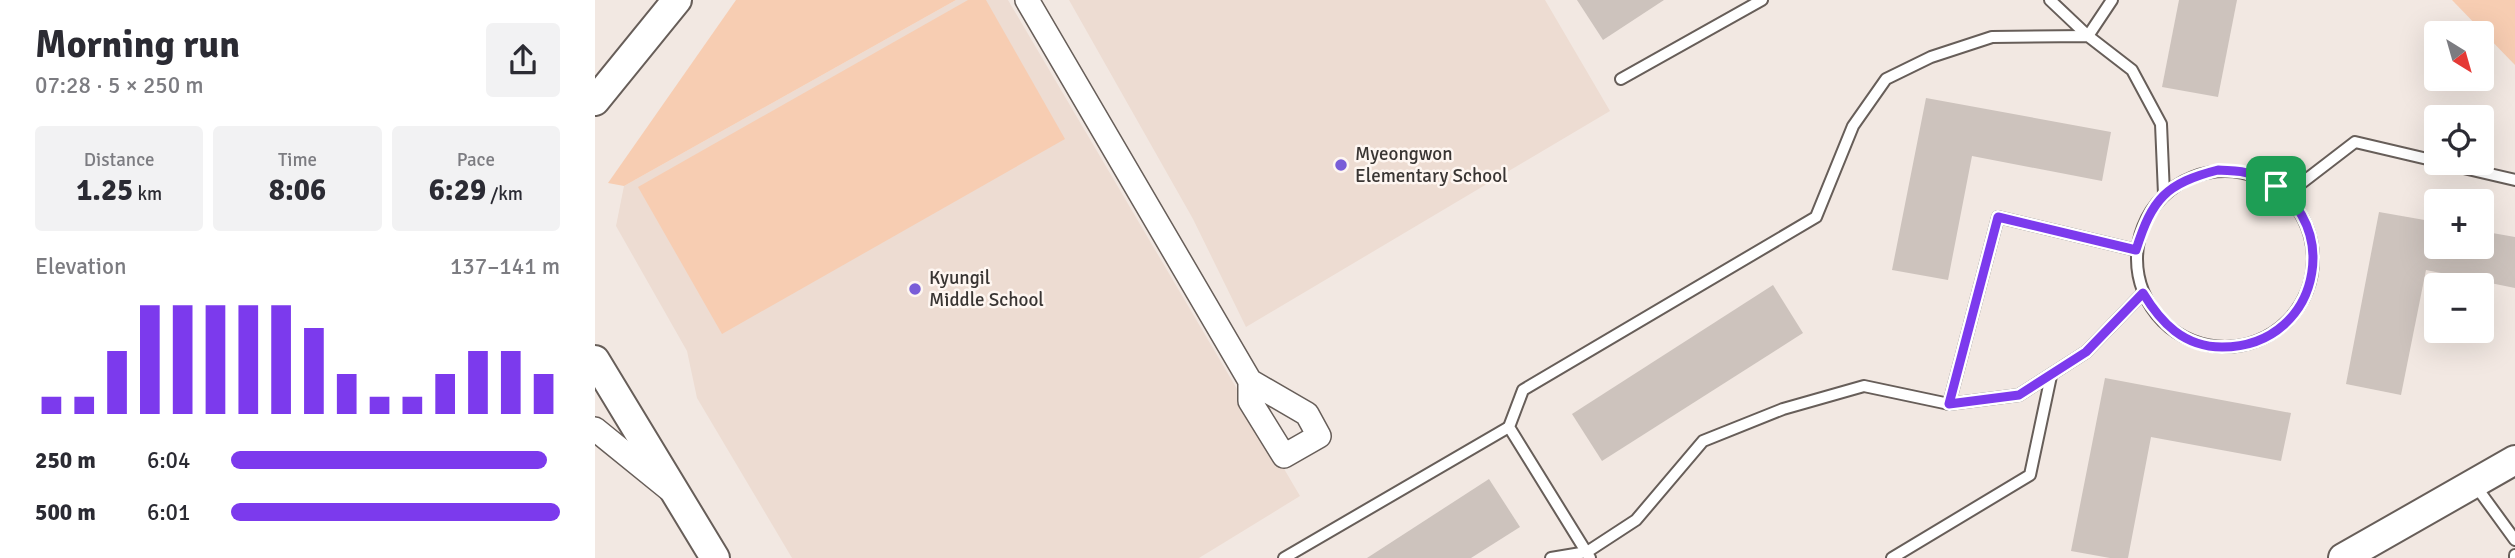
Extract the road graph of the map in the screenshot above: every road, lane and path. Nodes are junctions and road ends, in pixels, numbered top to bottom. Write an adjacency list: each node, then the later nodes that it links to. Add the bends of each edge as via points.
1 (677, 0): 8 (street)
2 (1027, 0): 18 (street)
3 (1762, 0): 7 (lane)
4 (2050, 0): 6 (lane)
5 (2112, 0): 6 (lane)
6 (2088, 36): 12 (lane, via 2132,70 2161,124); 20 (lane, via 1992,37 1931,57 1886,79 1853,126 1816,217 1523,390)
7 (1621, 79)
8 (595, 101)
9 (2424, 158): 13 (lane, via 2355,142)
10 (2494, 175): 11 (lane)
11 (2515, 180)
12 (2164, 194): 13 (lane, via 2189,178 2218,170 2248,173); 14 (lane, via 2146,218)
13 (2286, 195): 15 (lane, via 2311,233 2314,263 2308,292 2292,318 2269,337 2240,347 2210,347 2182,338 2158,319)
14 (2136, 250): 15 (lane); 19 (lane, via 1998,217)
15 (2143, 293): 17 (lane, via 2086,352)
16 (595, 360): 24 (street)
17 (2051, 376): 19 (lane, via 2019,395); 30 (lane, via 2029,475)
18 (1250, 381)
19 (1949, 404): 26 (lane, via 1864,386 1783,409 1703,441 1636,520)
20 (1509, 427): 26 (lane); 28 (lane)
21 (595, 429): 24 (street)
22 (2515, 460): 23 (street)
23 (2474, 483): 25 (lane); 31 (street)
24 (679, 497): 27 (street)
25 (2515, 540)
26 (1589, 555): 29 (lane)
27 (715, 558)
28 (1284, 558)
29 (1551, 558)
30 (1892, 558)
31 (2343, 558)

